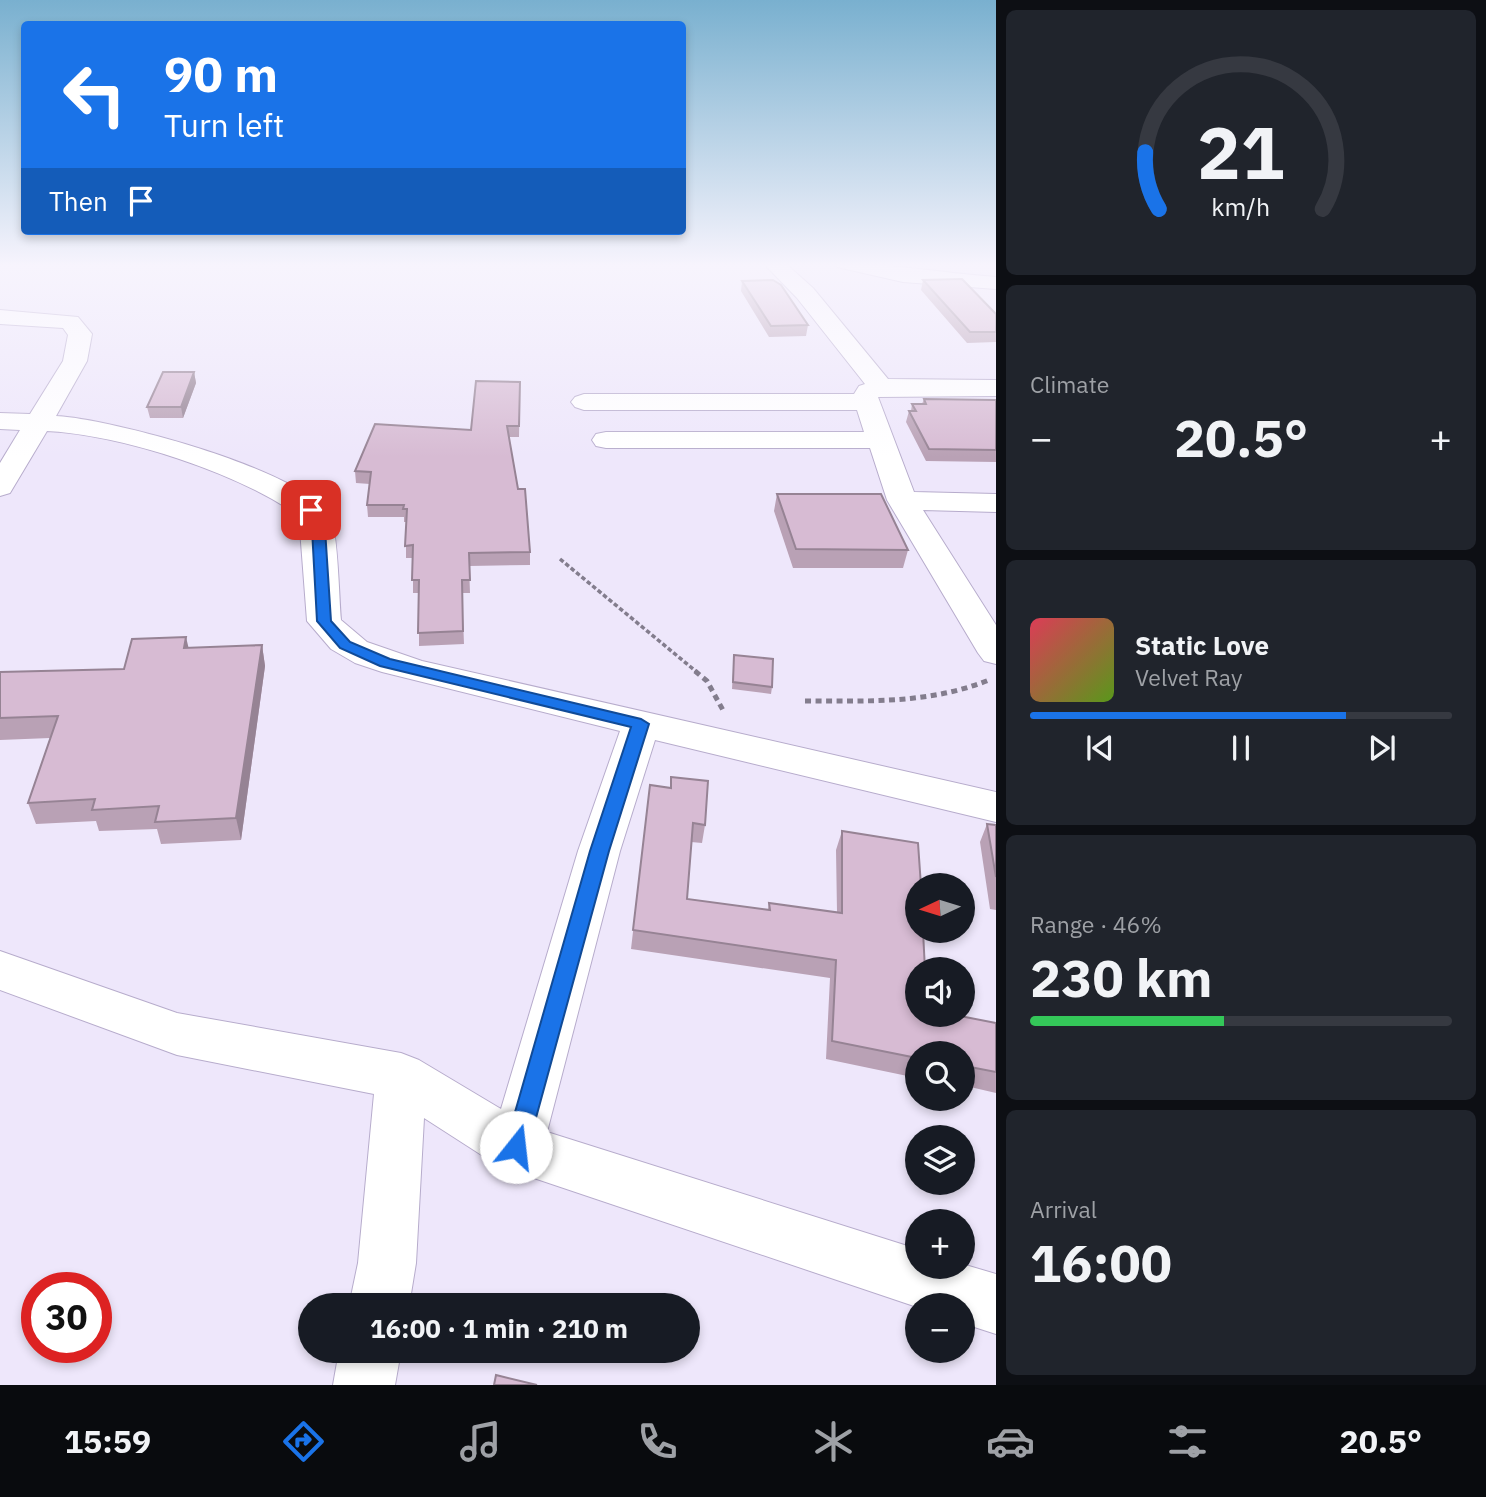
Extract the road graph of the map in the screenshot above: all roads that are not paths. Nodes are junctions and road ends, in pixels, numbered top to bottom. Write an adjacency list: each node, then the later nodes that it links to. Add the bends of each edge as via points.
1 (75, 328): 7 (street, via 80,334 75,361)
2 (829, 328): 4 (street)
3 (996, 388): 4 (street)
4 (874, 394): 5 (street); 9 (street)
5 (584, 402)
6 (0, 421): 7 (street)
7 (38, 422): 10 (street); 14 (street, via 82,425 234,470 311,510 318,529 324,621 333,635 361,653 398,666)
8 (606, 440): 9 (street)
9 (881, 440): 11 (street)
10 (0, 487)
11 (902, 500): 12 (street); 13 (street)
12 (996, 503)
13 (996, 653)
14 (641, 724): 15 (street); 18 (street, via 599,851)
15 (996, 807)
16 (0, 970): 17 (street, via 177,1034)
17 (401, 1076): 18 (street); 19 (street)
18 (516, 1147): 20 (street)
19 (381, 1293)
20 (996, 1304)
21 (368, 1363): 22 (street)
22 (364, 1385)

